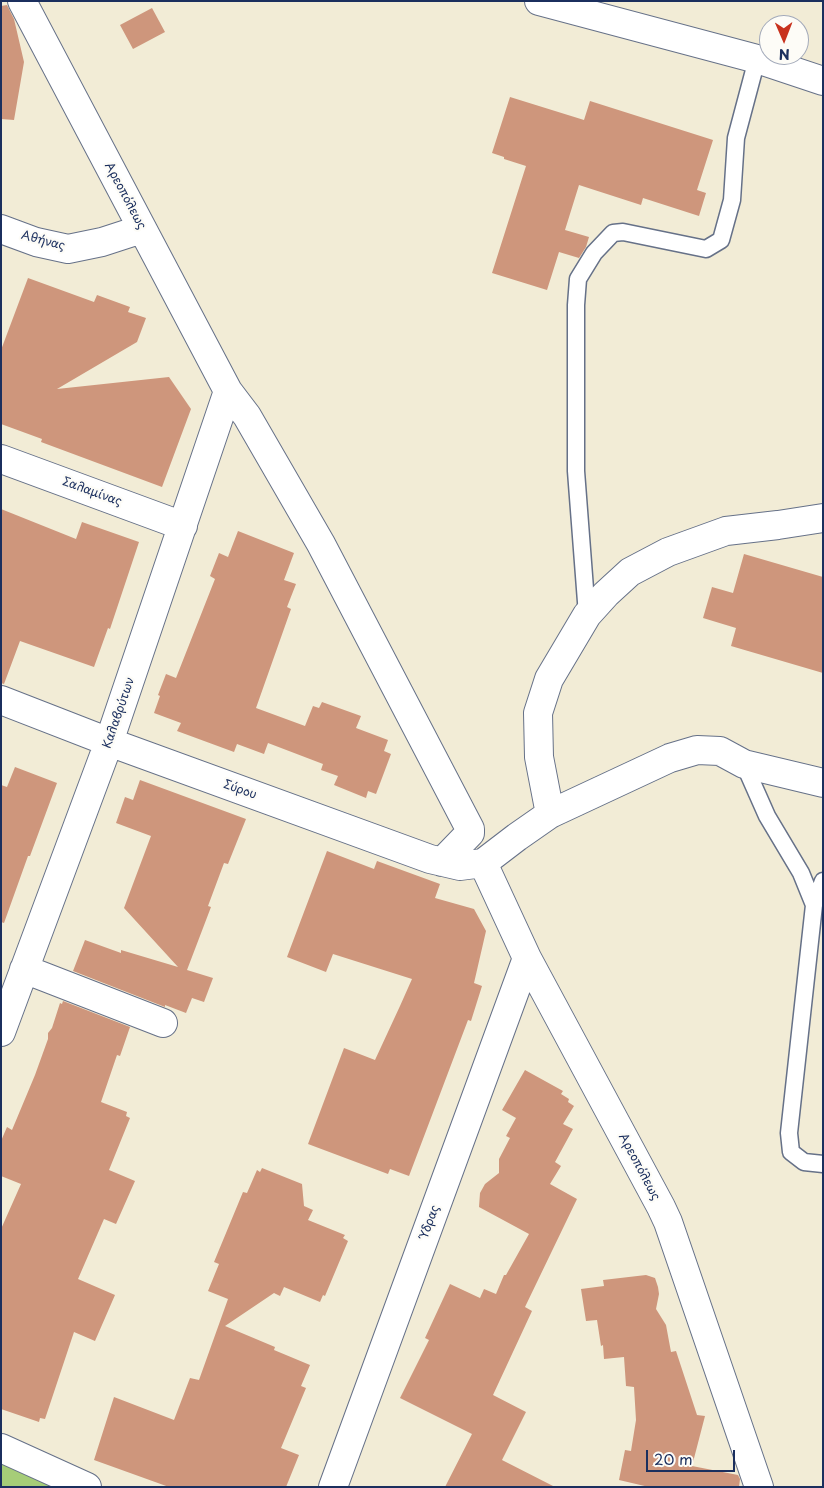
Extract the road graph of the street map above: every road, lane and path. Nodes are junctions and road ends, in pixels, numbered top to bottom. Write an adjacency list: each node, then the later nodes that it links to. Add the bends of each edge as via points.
1 (22, 1): 6 (street, Αρεοπόλεως)
2 (539, 1): 3 (street)
3 (757, 59): 4 (street); 11 (lane, via 736,138 732,200 721,240 706,249 623,232 612,234 594,253 578,279 576,471)
4 (823, 81)
5 (1, 229): 6 (street, Αθήνας, via 68,249)
6 (142, 229): 7 (street, Αρεοπόλεως)
7 (228, 391): 10 (street, Καλαβρύτων); 17 (street, Αρεοπόλεως, via 247,416 321,544 470,828 470,833)
8 (1, 459): 10 (street, Σαλαμίνας)
9 (823, 518): 11 (street, via 726,531 668,552 630,572)
10 (183, 526): 13 (street, Καλαβρύτων)
11 (587, 615): 16 (street, via 549,679 538,713 540,757)
12 (1, 700): 13 (street, Σύρου)
13 (109, 742): 17 (street, Σύρου); 22 (street, Καλαβρύτων)
14 (744, 764): 15 (street); 16 (street, via 720,751 697,750 670,758); 20 (lane, via 767,816 801,873)
15 (823, 782)
16 (550, 814): 18 (street)
17 (442, 862): 18 (street, Σύρου, via 460,866)
18 (483, 863): 21 (street, Αρεοπόλεως)
19 (823, 881): 20 (lane)
20 (814, 905): 25 (lane, via 789,1133 791,1152 804,1162)
21 (527, 958): 28 (street, Ύδρας); 29 (street, Αρεοπόλεως, via 661,1206)
22 (24, 969): 23 (street); 24 (street, Καλαβρύτων)
23 (163, 1023)
24 (1, 1032)
25 (823, 1164)
26 (1, 1448): 27 (street)
27 (87, 1487)
28 (332, 1487)
29 (759, 1487)

